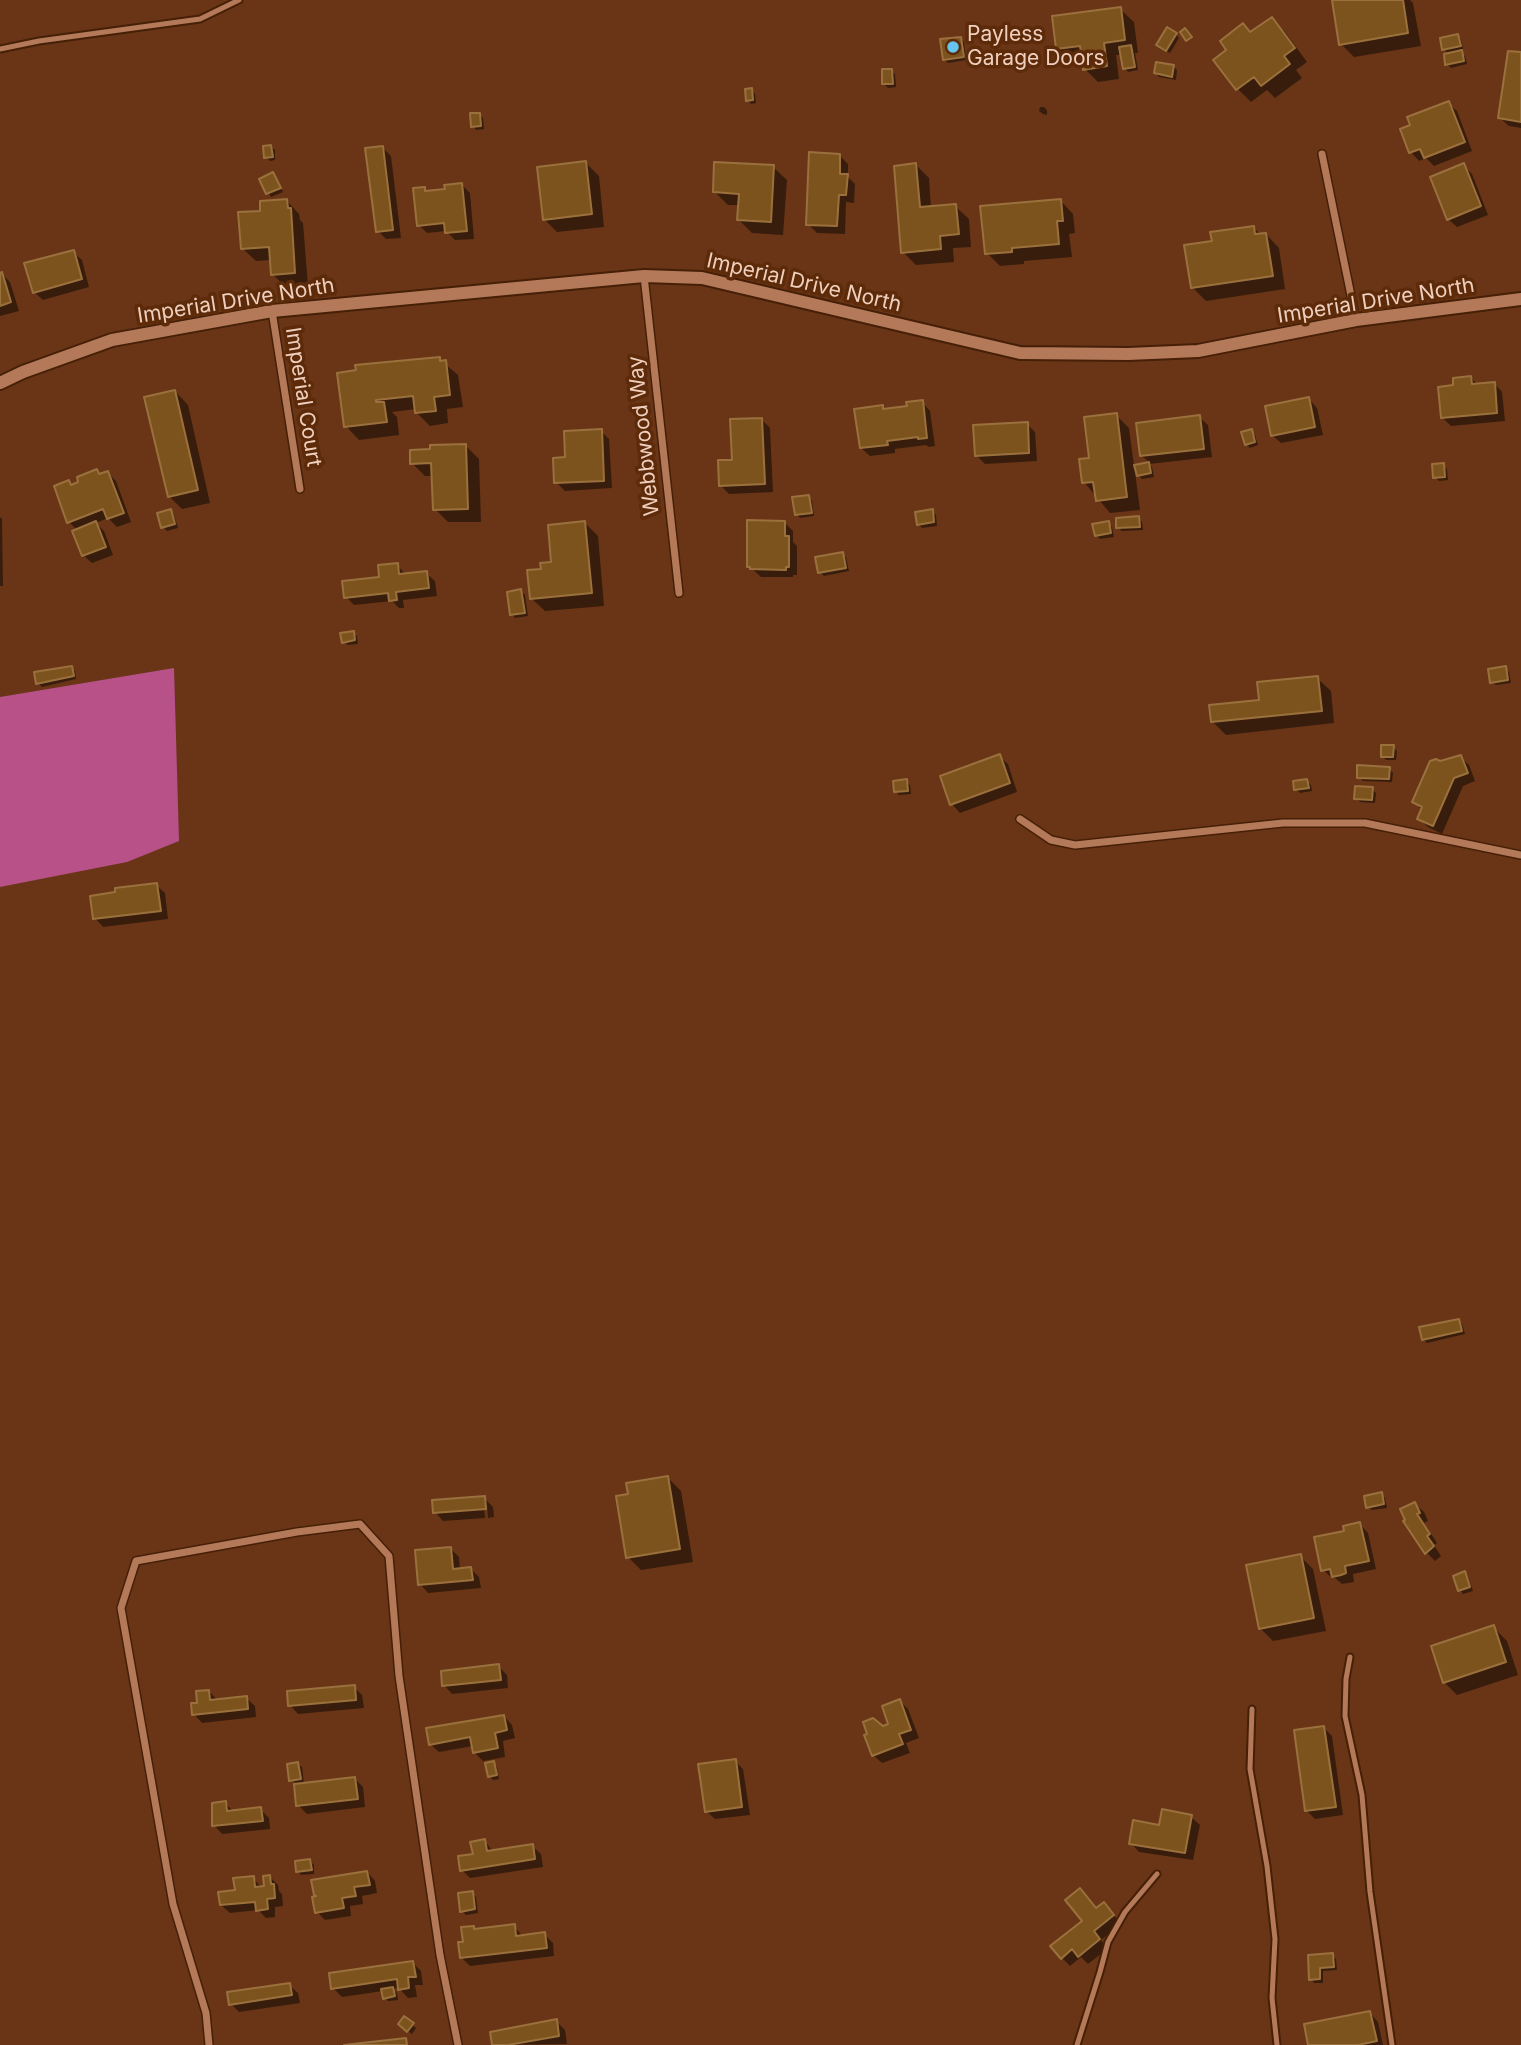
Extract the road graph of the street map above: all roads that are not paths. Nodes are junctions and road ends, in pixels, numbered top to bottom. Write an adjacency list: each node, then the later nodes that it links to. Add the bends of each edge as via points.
1 (239, 0): 2 (lane, via 200,19)
2 (0, 49)
3 (1322, 154): 7 (street)
4 (644, 276): 6 (street, Imperial Drive North); 7 (street, Imperial Drive North, via 702,278 1020,353 1198,351); 10 (street, Webbwood Way)
5 (1521, 299): 7 (street, Imperial Drive North)
6 (272, 311): 8 (street, Imperial Drive North, via 112,340); 9 (street, Imperial Court)
7 (1356, 320)
8 (0, 383)
9 (300, 489)
10 (679, 593)
11 (1020, 819): 12 (street, via 1051,840 1075,845 1283,823 1365,822)
12 (1521, 855)
13 (1350, 1657): 20 (lane, via 1345,1716 1362,1795 1370,1892)
14 (1252, 1709): 19 (lane, via 1250,1769 1275,1940 1272,1998)
15 (1157, 1874): 18 (lane, via 1125,1912 1108,1942)
16 (209, 2045): 17 (street, via 206,2013 173,1905 121,1608 136,1561 360,1524 388,1556 399,1676 440,1955)
17 (458, 2045)
18 (1077, 2045)
19 (1277, 2045)
20 (1392, 2045)

